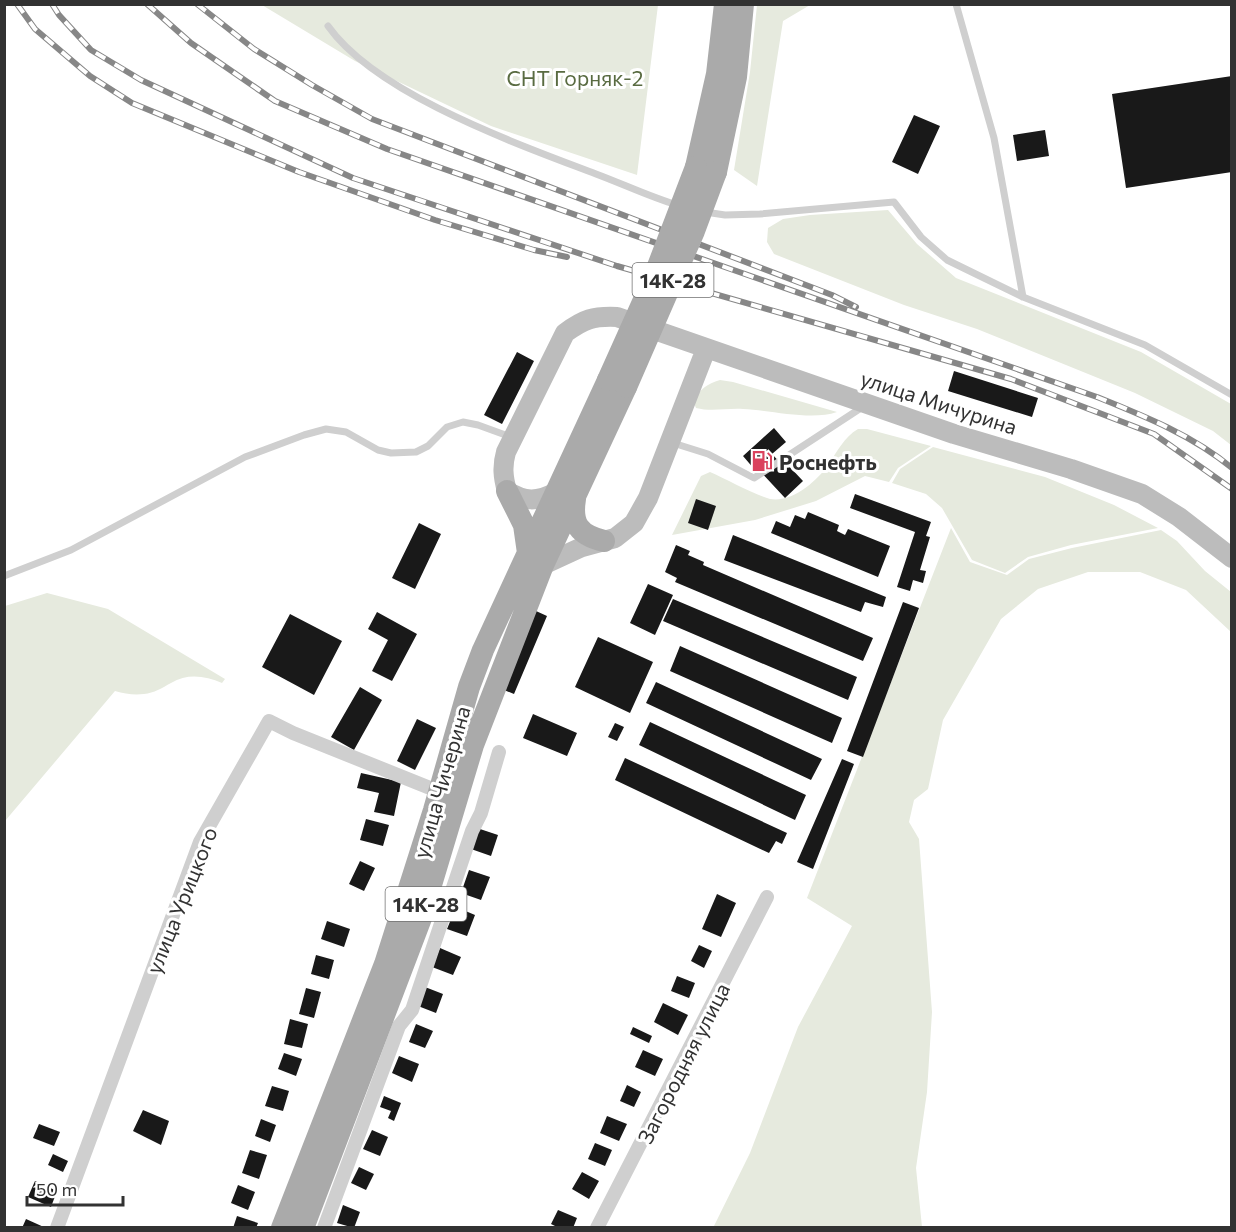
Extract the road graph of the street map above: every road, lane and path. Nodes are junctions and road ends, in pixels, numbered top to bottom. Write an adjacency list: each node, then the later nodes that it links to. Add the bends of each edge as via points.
1 (724, 4): 5 (main road, 14К-28)
2 (743, 4): 5 (main road, 14К-28, via 736,77)
3 (956, 4): 8 (lane, via 994,138)
4 (328, 26): 6 (lane, via 340,42 370,66 403,89 455,116)
5 (706, 169): 15 (main road, улица Чичерина / 14К-28, bridge, via 694,231)
6 (688, 208)
7 (697, 211): 8 (lane, via 760,214 894,202 921,237 947,260)
8 (1023, 297): 10 (lane, via 1145,345)
9 (706, 349): 11 (main road, улица Мичурина); 12 (main road, улица Мичурина, via 617,317 599,316 581,322 565,333); 13 (main road)
10 (1232, 395)
11 (867, 404): 13 (lane, via 754,478 708,454); 17 (main road, улица Мичурина, via 1142,494)
12 (513, 438): 14 (main road, via 502,465); 19 (lane, via 463,422 447,427 416,452 391,453 346,432 326,429 245,457 71,550)
13 (670, 442): 16 (main road, via 634,523 615,538)
14 (507, 491): 15 (main road, via 529,501); 18 (main road)
15 (566, 495): 16 (main road, via 579,529 590,538); 18 (main road, улица Чичерина / 14К-28)
16 (604, 541): 18 (main road)
17 (1232, 558)
18 (536, 559): 21 (main road, улица Чичерина / 14К-28, via 483,650); 25 (main road, улица Чичерина / 14К-28, via 473,746 422,918)
19 (4, 576)
20 (499, 752): 26 (street, via 412,1010 399,1026)
21 (440, 792): 23 (street, улица Урицкого, via 269,721 200,842); 24 (main road, улица Чичерина / 14К-28, via 385,964)
22 (767, 897): 27 (street, Загородняя улица)
23 (57, 1227)
24 (282, 1227)
25 (303, 1227)
26 (324, 1227)
27 (597, 1227)

